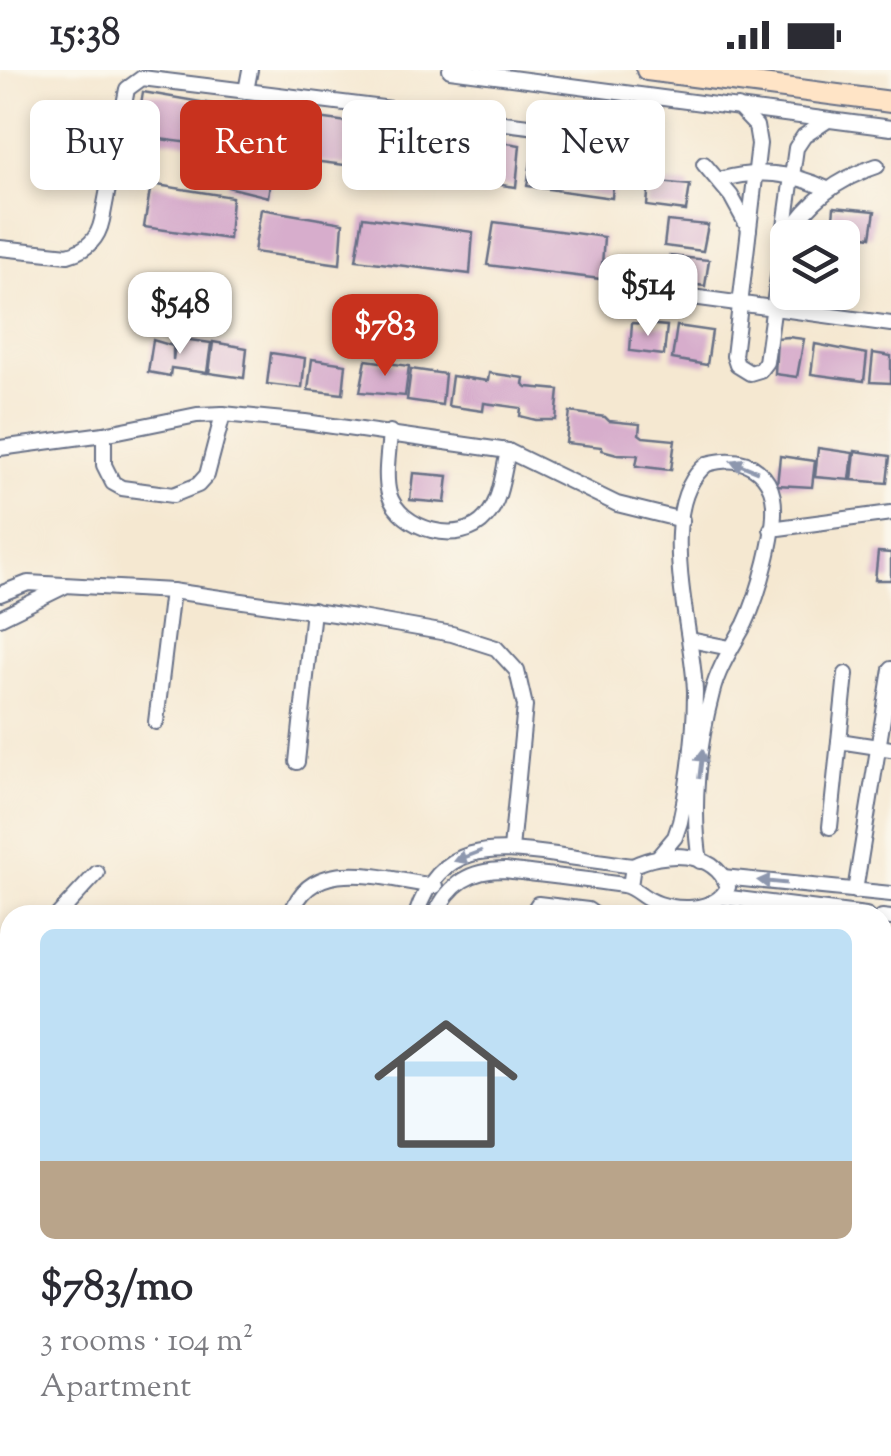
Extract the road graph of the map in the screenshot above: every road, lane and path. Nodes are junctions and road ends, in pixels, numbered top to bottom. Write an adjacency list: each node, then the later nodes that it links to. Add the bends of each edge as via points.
1 (250, 70): 4 (street)
2 (450, 70): 6 (street)
3 (647, 70): 5 (main road)
4 (246, 91): 8 (street); 19 (street, via 133,82 94,239 68,255)
5 (891, 102)
6 (738, 107): 7 (street); 12 (street, via 759,135)
7 (828, 120): 9 (street); 13 (street, via 796,148)
8 (526, 126)
9 (891, 128)
10 (704, 164): 14 (street)
11 (877, 166): 15 (street)
12 (756, 172): 13 (street); 14 (street); 18 (street)
13 (792, 175): 15 (street); 16 (street)
14 (719, 180): 18 (street)
15 (827, 189): 17 (street)
16 (786, 220)
17 (797, 220)
18 (749, 230): 21 (street)
19 (0, 248)
20 (633, 289): 21 (street)
21 (740, 304): 22 (street); 23 (street, via 734,361 750,373 766,362)
22 (770, 308)
23 (774, 310)
24 (789, 310): 25 (street)
25 (891, 324)
26 (223, 414): 27 (street); 28 (street); 28 (street, via 207,475 174,495 113,482 104,465)
27 (390, 432): 30 (street); 30 (street, via 387,477 394,505 433,531 480,524 495,505)
28 (104, 434): 29 (street)
29 (0, 448)
30 (508, 451): 32 (street, via 617,504)
31 (891, 513): 33 (street)
32 (682, 520): 33 (street, one-way to 32, via 769,485 734,460 707,464 695,474); 39 (street, via 679,582)
33 (771, 529): 40 (street, via 755,599)
34 (64, 587): 35 (street); 36 (street, via 28,584); 38 (street)
35 (172, 591): 37 (street); 43 (street)
36 (0, 594)
37 (313, 610): 46 (street); 48 (street, via 481,641 508,658 524,706)
38 (0, 618)
39 (690, 640): 40 (street); 49 (street, via 695,712 684,806 675,836)
40 (730, 648): 50 (street, one-way to 40, via 696,824 707,714)
41 (891, 669): 45 (street)
42 (846, 674): 44 (street)
43 (156, 722)
44 (839, 741): 45 (street); 47 (street)
45 (885, 747): 58 (street)
46 (297, 762)
47 (830, 827)
48 (511, 849): 51 (street); 55 (street, one-way to 55, via 472,851)
49 (659, 856): 50 (street); 51 (street)
50 (700, 860): 53 (street)
51 (633, 866): 56 (street)
52 (97, 873): 61 (street)
53 (723, 877): 58 (street, one-way to 53); 60 (street, via 728,887)
54 (568, 878): 56 (street); 57 (street, via 484,870); 65 (street)
55 (429, 886): 57 (street); 62 (street, via 338,874 310,885); 63 (street)
56 (630, 886): 66 (street)
57 (450, 888): 64 (street)
58 (855, 891): 59 (street)
59 (891, 894)
60 (722, 897): 67 (street); 68 (street)
61 (67, 905)
62 (295, 905)
63 (420, 905)
64 (441, 905)
65 (564, 905)
66 (665, 905)
67 (702, 905)
68 (786, 905)

